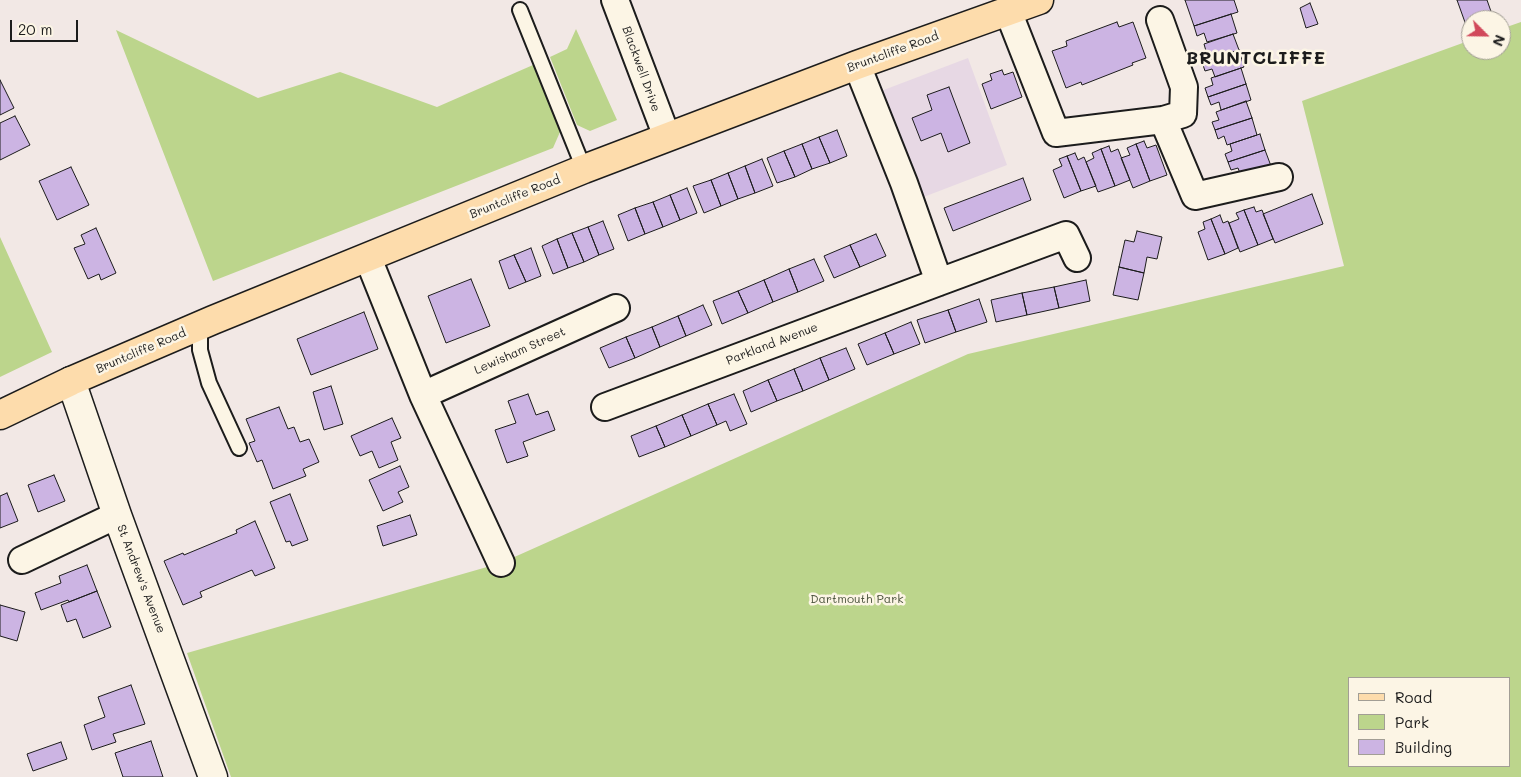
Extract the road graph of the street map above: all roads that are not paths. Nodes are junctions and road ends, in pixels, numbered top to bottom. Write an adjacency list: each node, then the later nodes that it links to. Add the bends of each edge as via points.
1 (615, 0): 8 (street, Blackwell Drive)
2 (1038, 0): 4 (main road, Bruntcliffe Road)
3 (520, 10): 9 (lane)
4 (1008, 10): 6 (main road, Bruntcliffe Road); 7 (street, via 1056,133)
5 (1160, 20): 7 (street, via 1184,87 1183,114)
6 (857, 65): 8 (main road, Bruntcliffe Road); 13 (street)
7 (1163, 120): 10 (street, via 1195,196)
8 (667, 138): 9 (main road, Bruntcliffe Road)
9 (584, 169): 11 (main road, Bruntcliffe Road)
10 (1279, 177)
11 (368, 258): 15 (main road, Bruntcliffe Road); 17 (street)
12 (1076, 258): 13 (street, Parkland Avenue, via 1063,225)
13 (939, 282): 18 (street, Parkland Avenue)
14 (616, 308): 17 (street, Lewisham Street)
15 (200, 326): 16 (main road, Bruntcliffe Road); 20 (lane, via 200,350 208,383)
16 (71, 381): 19 (main road, Bruntcliffe Road); 21 (street, St Andrew's Avenue)
17 (423, 394): 23 (street)
18 (605, 407)
19 (0, 414)
20 (239, 448)
21 (117, 515): 22 (street); 24 (street, St Andrew's Avenue)
22 (22, 560)
23 (501, 563)
24 (214, 777)

